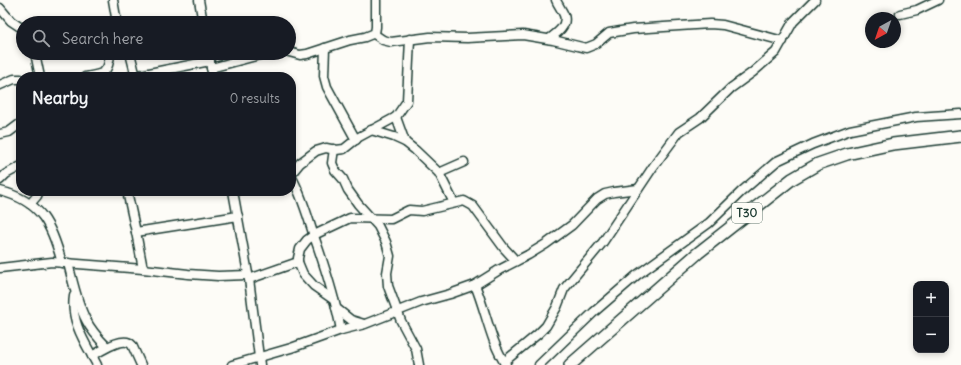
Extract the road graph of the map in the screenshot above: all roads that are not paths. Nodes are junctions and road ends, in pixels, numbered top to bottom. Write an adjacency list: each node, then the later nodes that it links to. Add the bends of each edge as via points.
1 (113, 0): 9 (street)
2 (199, 0): 10 (street)
3 (376, 0): 12 (street)
4 (556, 0): 13 (street, via 565,18 561,28)
5 (815, 0): 15 (street, via 793,22)
6 (938, 0): 8 (street, via 917,10)
7 (0, 8): 11 (street)
8 (901, 14)
9 (116, 16)
10 (202, 16)
11 (16, 24)
12 (374, 34): 14 (street, via 387,41); 16 (street)
13 (549, 39): 14 (street, via 523,35 430,37); 15 (street, via 586,48 596,44 609,33 710,24)
14 (410, 40): 30 (street, via 407,102)
15 (784, 40): 44 (street, via 776,52 731,88 700,118 678,132)
16 (324, 48): 17 (street, via 307,54); 35 (street, via 324,76 327,88)
17 (296, 54)
18 (36, 60): 22 (street)
19 (109, 60): 23 (street, via 109,66)
20 (131, 60): 24 (street)
21 (210, 60): 25 (street); 26 (street)
22 (39, 72)
23 (104, 72)
24 (133, 72)
25 (156, 72)
26 (212, 72)
27 (16, 79): 28 (street)
28 (0, 85)
29 (961, 114): 75 (street, via 916,117 850,130 777,161 709,223 637,275)
30 (396, 117): 32 (street); 36 (street)
31 (16, 127): 33 (street)
32 (371, 130): 35 (street); 36 (street)
33 (0, 134)
34 (961, 136): 76 (main road, T30, via 893,144 847,154 818,164 786,183 698,253)
35 (356, 140): 37 (street, via 344,149)
36 (405, 142): 41 (street)
37 (334, 149): 39 (street, via 316,151); 52 (street, via 332,163 335,170 363,210)
38 (464, 162): 41 (street)
39 (296, 168)
40 (16, 169): 42 (street)
41 (440, 173): 49 (street)
42 (0, 180)
43 (296, 184): 54 (street)
44 (638, 189): 55 (street, via 605,194 555,238); 70 (street, via 603,242 564,289 546,326)
45 (0, 191): 50 (street)
46 (38, 196): 50 (street)
47 (128, 196): 53 (street)
48 (234, 196): 51 (street)
49 (454, 203): 52 (street, via 422,211 409,210 391,219); 55 (street, via 464,200 473,206)
50 (30, 204): 57 (street, via 47,221)
51 (238, 216): 53 (street); 60 (street)
52 (373, 219): 54 (street, via 350,218); 64 (street, via 389,251 386,279)
53 (136, 232): 59 (street)
54 (314, 235): 56 (street, via 300,249); 63 (street)
55 (516, 261): 61 (street)
56 (298, 262): 60 (street); 63 (street, via 302,274 309,283)
57 (65, 263): 58 (street); 59 (street); 62 (street)
58 (0, 268)
59 (142, 269): 60 (street)
60 (249, 277): 69 (street)
61 (475, 285): 64 (street); 70 (street, via 495,344)
62 (75, 292): 67 (street, via 87,321); 68 (street, via 76,323)
63 (335, 304): 65 (street, via 351,320); 66 (street)
64 (397, 311): 65 (street); 74 (street, via 416,349)
65 (365, 324): 66 (street)
66 (341, 330): 69 (street)
67 (107, 347): 68 (street); 72 (street, via 130,342)
68 (92, 356): 71 (street)
69 (260, 361): 73 (street)
70 (505, 363)
71 (97, 365)
72 (141, 365)
73 (232, 365)
74 (419, 365)
75 (539, 365)
76 (570, 365)

